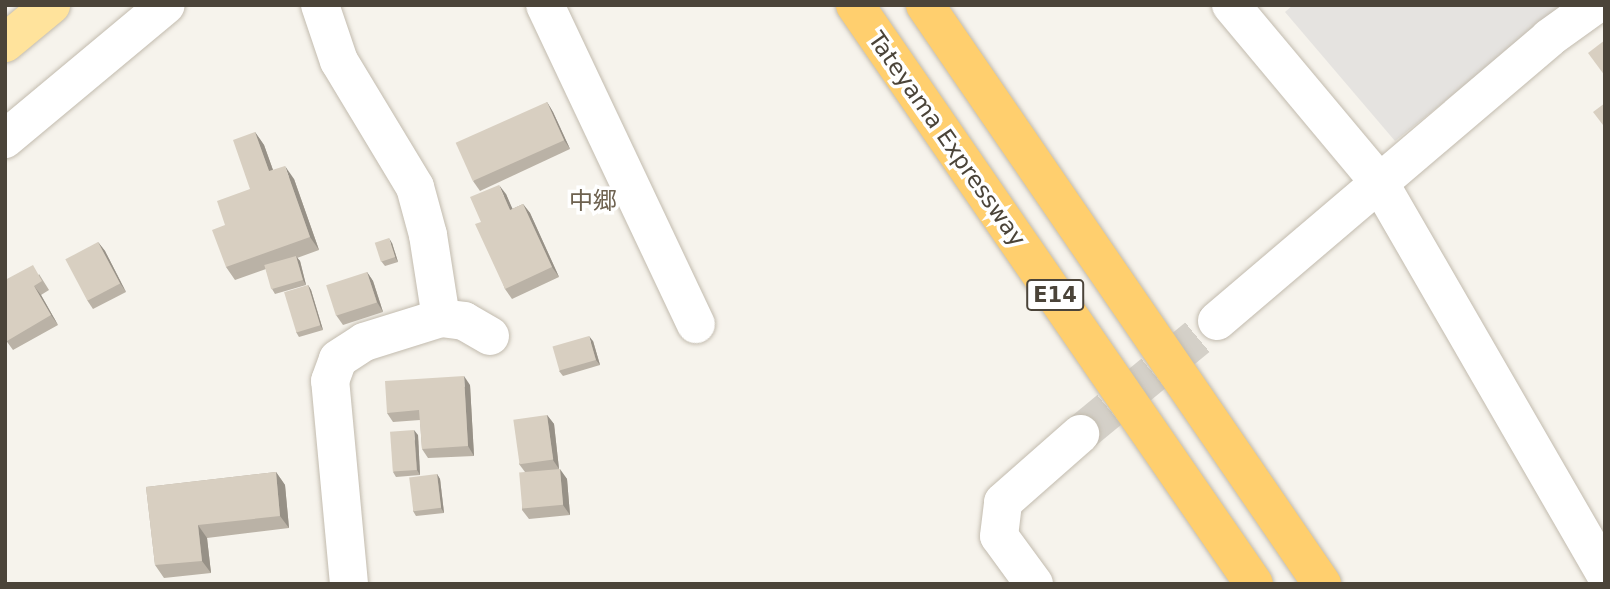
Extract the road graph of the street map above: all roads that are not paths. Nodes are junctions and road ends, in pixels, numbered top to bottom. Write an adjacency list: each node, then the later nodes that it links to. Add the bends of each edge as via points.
1 (51, 5): 10 (main road)
2 (166, 5): 12 (street)
3 (320, 5): 14 (street, via 339,61 415,187)
4 (545, 5): 16 (street)
5 (848, 5): 11 (highway)
6 (855, 5): 11 (highway, Tateyama Expressway / E14)
7 (925, 5): 23 (highway, E14)
8 (1231, 5): 13 (street)
9 (1595, 5): 13 (street, via 1549,38)
10 (5, 43)
11 (895, 63): 22 (highway, Tateyama Expressway / E14)
12 (5, 139)
13 (1379, 182): 15 (street); 19 (street)
14 (441, 318): 17 (street, via 464,321); 20 (street, via 364,342 338,359 330,381)
15 (1217, 321)
16 (696, 324)
17 (489, 336)
18 (1080, 434): 21 (street, via 1003,502 999,536)
19 (1605, 573)
20 (349, 584)
21 (1034, 584)
22 (1254, 584)
23 (1322, 584)

